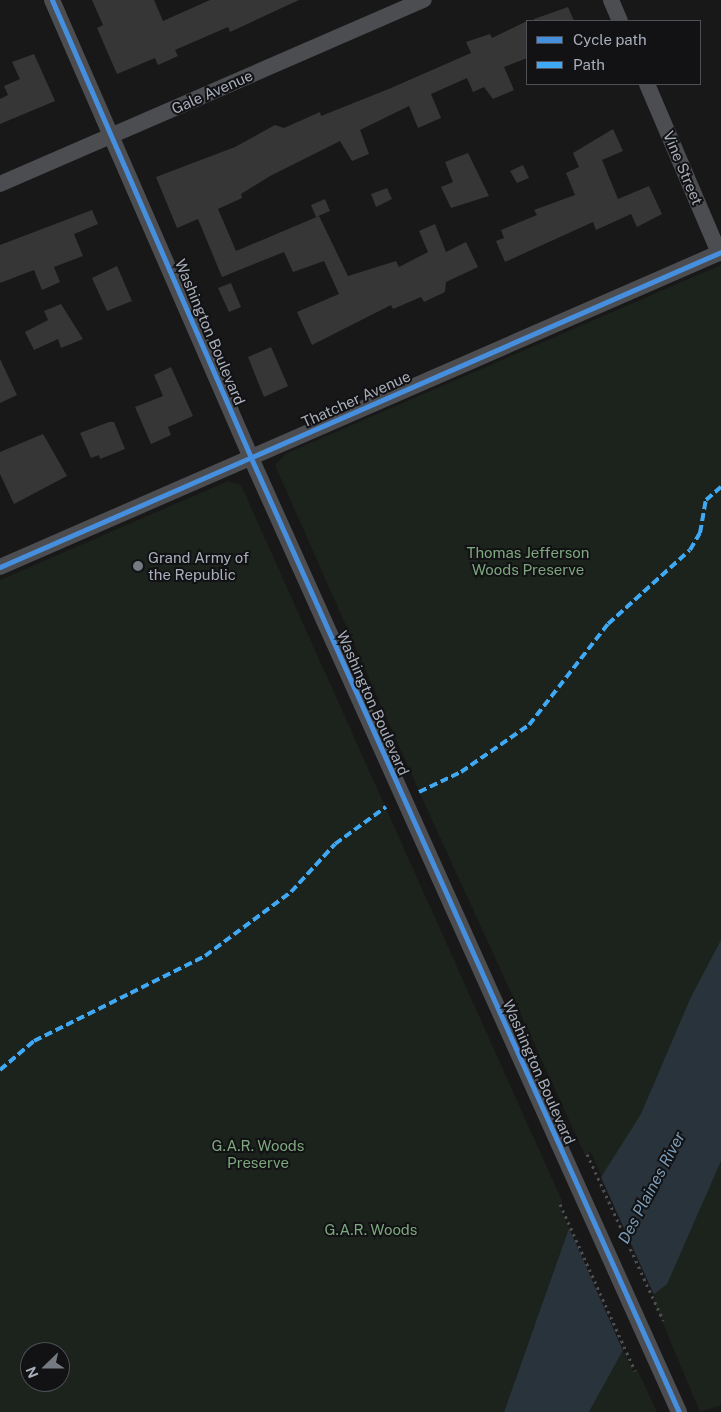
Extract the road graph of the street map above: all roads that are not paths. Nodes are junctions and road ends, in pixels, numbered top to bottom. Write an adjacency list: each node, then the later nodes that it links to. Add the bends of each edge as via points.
1 (52, 0): 6 (street, Washington Boulevard)
2 (424, 0): 6 (street, Gale Avenue)
3 (611, 0): 4 (street)
4 (620, 20)
5 (647, 85): 8 (street, Vine Street)
6 (112, 136): 7 (street, Gale Avenue); 9 (street, Washington Boulevard)
7 (0, 184)
8 (720, 252): 9 (street, Thatcher Avenue)
9 (251, 458): 10 (street, Thatcher Avenue); 11 (street, Washington Boulevard)
10 (0, 567)
11 (678, 1412)

